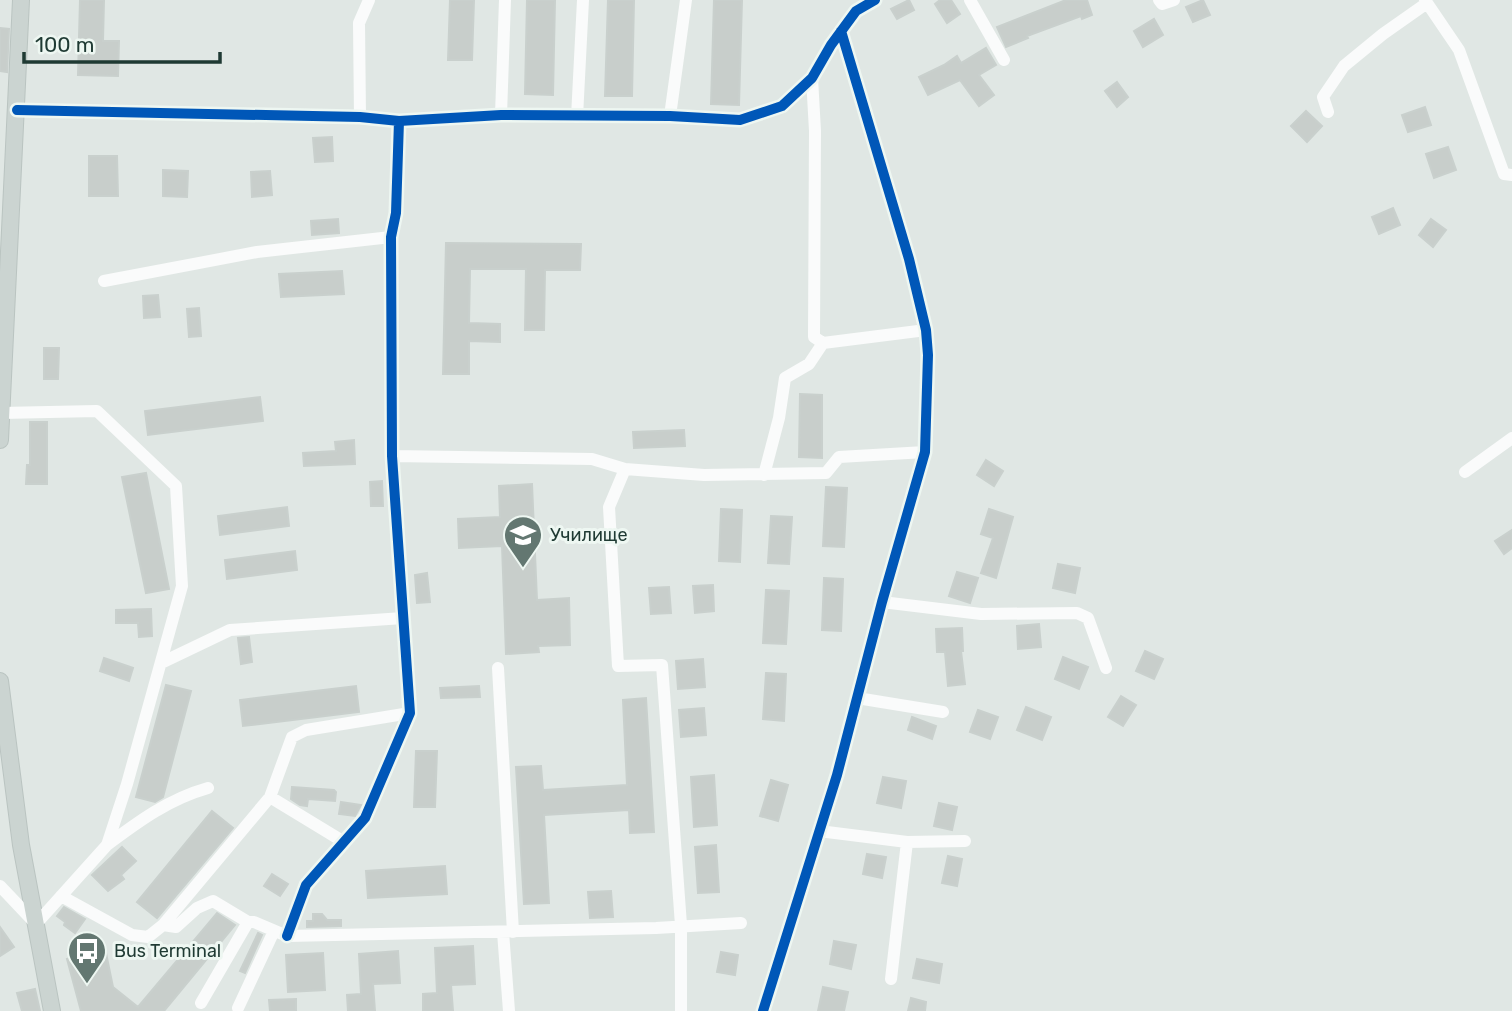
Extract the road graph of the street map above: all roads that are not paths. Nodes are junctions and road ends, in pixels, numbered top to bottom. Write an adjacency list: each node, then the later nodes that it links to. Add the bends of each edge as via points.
1 (21, 0): 15 (main road)
2 (369, 0): 19 (street, via 359,23)
3 (505, 0): 17 (street)
4 (583, 0): 20 (street)
5 (687, 0): 18 (street)
6 (875, 0): 11 (street)
7 (970, 0): 13 (street)
8 (1159, 0): 9 (street, via 1162,4)
9 (1174, 0)
10 (1426, 1): 16 (street, via 1344,66 1323,97); 22 (street, via 1459,50 1504,174)
11 (855, 5): 12 (street)
12 (841, 31): 14 (street); 25 (street)
13 (1004, 60)
14 (812, 78): 18 (street, via 782,106 740,120); 26 (street, via 814,337)
15 (17, 110): 19 (street); 27 (main road)
16 (1328, 112)
17 (501, 115): 20 (street); 21 (street)
18 (670, 116): 20 (street)
19 (360, 117): 21 (street)
20 (577, 117)
21 (400, 121): 23 (street)
22 (1512, 175)
23 (391, 237): 24 (street, via 257,252); 31 (street)
24 (104, 281)
25 (926, 330): 26 (street); 30 (street)
26 (823, 343): 34 (street, via 809,364 785,377)
27 (1, 413): 29 (main road); 37 (street, via 97,411 176,486 182,586)
28 (1512, 438): 33 (street)
29 (0, 440)
30 (925, 452): 34 (street, via 839,457 826,473); 35 (street)
31 (392, 456): 32 (street, via 592,459); 36 (street)
32 (625, 470): 34 (street); 57 (street, via 609,507 618,666 662,665)
33 (1465, 472)
34 (764, 474)
35 (882, 602): 39 (street, via 982,614 1077,613 1088,618); 41 (street)
36 (403, 618): 37 (street, via 230,630); 43 (street)
37 (160, 663): 50 (street)
38 (498, 668): 58 (street)
39 (1106, 668)
40 (0, 681): 55 (main road)
41 (857, 698): 42 (street); 46 (street)
42 (943, 712)
43 (410, 713): 45 (street, via 306,730 292,737); 48 (street, via 365,817)
44 (208, 788): 50 (street, via 183,795 149,814)
45 (270, 797): 48 (street); 56 (street)
46 (819, 831): 49 (street); 66 (street)
47 (965, 841): 49 (street)
48 (344, 842): 59 (street, via 306,885)
49 (907, 842): 60 (street)
50 (107, 845): 52 (street)
51 (0, 886): 55 (street)
52 (61, 896): 55 (street); 56 (street, via 132,935 148,937)
53 (248, 922): 56 (street, via 213,901 176,927); 59 (street); 61 (street)
54 (741, 923): 57 (street)
55 (36, 924): 63 (main road)
56 (163, 925)
57 (681, 925): 58 (street); 65 (street)
58 (508, 932): 59 (street); 64 (street)
59 (281, 934): 62 (street)
60 (891, 979)
61 (201, 1003)
62 (237, 1008)
63 (52, 1011)
64 (509, 1011)
65 (681, 1011)
66 (763, 1011)

